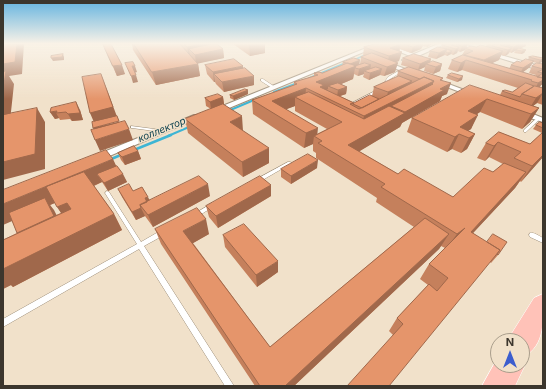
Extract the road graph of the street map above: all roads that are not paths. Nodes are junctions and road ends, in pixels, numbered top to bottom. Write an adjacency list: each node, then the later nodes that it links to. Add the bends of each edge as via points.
1 (339, 62): 9 (street)
2 (400, 62): 4 (street, via 392,66)
3 (519, 62): 5 (street)
4 (404, 69): 6 (street); 11 (lane, via 389,78 383,88)
5 (543, 69)
6 (418, 75)
7 (262, 80): 9 (lane)
8 (434, 80): 10 (street)
9 (273, 87): 15 (street)
10 (478, 96)
11 (352, 104)
12 (516, 110): 13 (street)
13 (541, 119): 16 (lane)
14 (132, 127): 15 (lane)
15 (162, 131): 17 (street)
16 (524, 131)
17 (90, 161)
18 (290, 164): 19 (lane)
19 (249, 186)
20 (107, 193): 26 (lane)
21 (215, 204): 22 (lane)
22 (188, 219)
23 (167, 231): 26 (lane)
24 (532, 235): 25 (lane)
25 (543, 241)
26 (140, 246): 28 (lane); 31 (lane)
27 (543, 307): 29 (highway)
28 (3, 323)
29 (528, 333)
30 (505, 373): 32 (highway)
31 (230, 386)
32 (498, 386)

